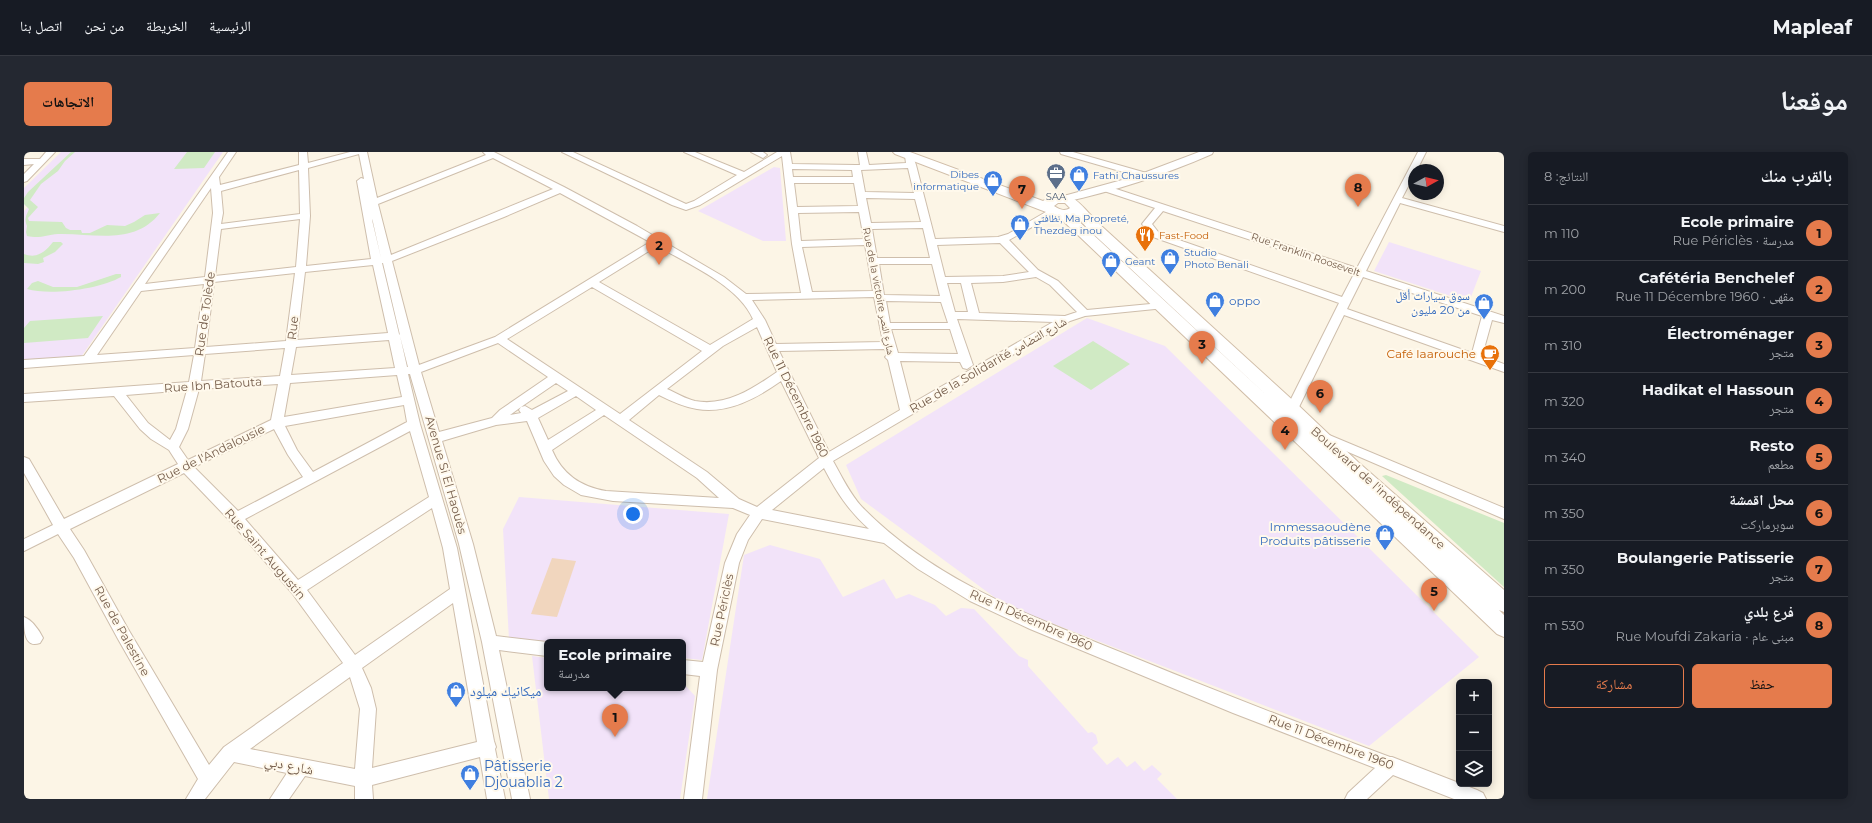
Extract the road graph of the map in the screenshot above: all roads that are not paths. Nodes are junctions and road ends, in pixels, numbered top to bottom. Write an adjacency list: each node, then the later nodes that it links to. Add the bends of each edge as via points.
1 (52, 152): 16 (street)
2 (232, 152): 23 (street)
3 (303, 152): 19 (street, Rue)
4 (356, 152): 19 (street); 48 (street, Avenue Si El Haouès)
5 (363, 152): 33 (street, Avenue Si El Haouès)
6 (566, 152): 21 (street, via 686,207)
7 (688, 152): 21 (street)
8 (785, 152): 18 (street); 21 (street)
9 (862, 152): 20 (street, Rue de la victoire شارع النصر)
10 (922, 152): 34 (main road, Boulevard de l'indépendance)
11 (1064, 152): 22 (street)
12 (1208, 152): 22 (street)
13 (1422, 152): 32 (street)
14 (490, 154): 27 (street, Rue 11 Décembre 1960); 33 (street)
15 (907, 158): 20 (street); 31 (street); 34 (main road, Boulevard de l'indépendance)
16 (42, 161): 17 (street); 24 (street)
17 (24, 162)
18 (788, 166): 20 (street); 25 (street)
19 (304, 167): 29 (street); 38 (street, Rue)
20 (860, 167): 26 (street, Rue de la victoire شارع النصر)
21 (744, 175)
22 (1147, 176): 28 (street)
23 (215, 177): 29 (street, Rue de Tolède); 58 (street)
24 (24, 179)
25 (790, 180): 26 (street); 37 (street)
26 (858, 180): 30 (street, Rue de la victoire شارع النصر)
27 (561, 189): 44 (street, Rue 11 Décembre 1960); 48 (street)
28 (1107, 189): 34 (street); 35 (street, Rue Franklin Roosevelt)
29 (216, 190): 41 (street, Rue de Tolède)
30 (861, 195): 31 (street); 36 (street, Rue de la victoire شارع النصر)
31 (919, 196): 39 (street)
32 (1398, 199): 42 (street); 52 (street)
33 (374, 202): 48 (street, Avenue Si El Haouès)
34 (1063, 206): 43 (street); 63 (main road, Boulevard de l'indépendance); 93 (main road, Boulevard de l'indépendance, via 1092,225)
35 (1162, 206): 52 (street, Rue Franklin Roosevelt); 64 (street, via 1147,224 1156,235)
36 (863, 209): 37 (street); 40 (street, Rue de la victoire شارع النصر)
37 (793, 210): 47 (street)
38 (305, 216): 41 (street); 51 (street, Rue)
39 (927, 225): 40 (street); 46 (street)
40 (866, 226): 45 (street, Rue de la victoire شارع النصر)
41 (217, 227): 54 (street, Rue de Tolède)
42 (1504, 229)
43 (1002, 239): 46 (street); 53 (street)
44 (657, 242): 57 (street, Rue Ibn Batouta); 61 (street, Rue 11 Décembre 1960)
45 (868, 242): 47 (street); 49 (street, Rue de la victoire شارع النصر)
46 (932, 242): 50 (street)
47 (796, 244): 59 (street)
48 (382, 261): 51 (street); 73 (street, Avenue Si El Haouès); 86 (street, Avenue Si El Haouès, via 411,358)
49 (872, 261): 50 (street); 60 (street, Rue de la victoire شارع النصر)
50 (937, 261): 55 (street)
51 (300, 271): 54 (street); 75 (street, Rue)
52 (1360, 272): 64 (street); 66 (street, Rue Franklin Roosevelt)
53 (1038, 274): 56 (street, via 1008,279); 65 (street, via 1054,283)
54 (211, 280): 58 (street); 78 (street, Rue de Tolède)
55 (942, 280): 56 (street); 62 (street)
56 (965, 280): 67 (street)
57 (591, 282): 74 (street, Rue Ibn Batouta); 79 (street)
58 (137, 288): 81 (street)
59 (808, 295): 60 (street); 61 (street)
60 (879, 296): 62 (street); 72 (street, Rue de la victoire شارع النصر)
61 (746, 297): 69 (street, Rue 11 Décembre 1960)
62 (947, 299): 71 (street)
63 (1160, 306): 65 (street, Rue de la Solidarité شارع التضامن); 96 (main road, Boulevard de l'indépendance)
64 (1344, 307): 83 (street); 100 (street)
65 (1084, 313): 68 (street, Rue de la Solidarité شارع التضامن)
66 (1488, 315): 70 (street, Rue Franklin Roosevelt); 83 (street)
67 (974, 316): 68 (street); 71 (street)
68 (1066, 318): 88 (street, Rue de la Solidarité شارع التضامن)
69 (760, 320): 77 (street, Rue 11 Décembre 1960); 79 (street)
70 (1504, 320)
71 (952, 321): 72 (street); 82 (street)
72 (885, 326): 76 (street, Rue de la victoire شارع النصر)
73 (394, 336): 75 (street); 86 (street, Avenue Si El Haouès)
74 (499, 339): 86 (street, Rue Ibn Batouta); 89 (street)
75 (292, 344): 78 (street); 90 (street, Rue)
76 (889, 345): 77 (street); 80 (street, Rue de la victoire شارع النصر)
77 (772, 348): 87 (street, Rue 11 Décembre 1960)
78 (200, 351): 81 (street); 91 (street, Rue de Tolède)
79 (710, 351): 92 (street)
80 (891, 357): 82 (street); 102 (street, Rue de la victoire شارع النصر)
81 (88, 358): 84 (street)
82 (964, 358): 88 (street)
83 (1476, 358): 85 (street)
84 (24, 364)
85 (1504, 368)
86 (409, 371): 90 (street, Rue Ibn Batouta); 98 (street, Avenue Si El Haouès); 109 (street, Avenue Si El Haouès)
87 (784, 373): 92 (street, via 749,396 709,406 695,405); 112 (street, Rue 11 Décembre 1960)
88 (970, 374): 102 (street, Rue de la Solidarité شارع التضامن)
89 (556, 377): 94 (street); 99 (street)
90 (286, 380): 91 (street, Rue Ibn Batouta); 106 (street, Rue)
91 (194, 386): 95 (street, Rue Ibn Batouta); 110 (street, Rue de Tolède, via 182,429)
92 (658, 390): 105 (street)
93 (1272, 390): 96 (main road); 100 (main road, Boulevard de l'indépendance)
94 (577, 391): 101 (street); 103 (street)
95 (118, 392): 97 (street, Rue Ibn Batouta); 110 (street, via 144,426)
96 (1253, 393): 130 (main road, Boulevard de l'indépendance)
97 (24, 398)
98 (409, 400): 106 (street, Rue de l'Andalousie); 107 (street, Avenue Si El Haouès)
99 (518, 403): 103 (street); 104 (street)
100 (1292, 409): 108 (main road, Boulevard de l'indépendance)
101 (604, 410): 105 (street); 111 (street)
102 (907, 412): 112 (street, Rue de la Solidarité شارع التضامن)
103 (531, 416): 104 (street); 111 (street)
104 (496, 421): 109 (street)
105 (620, 422): 117 (street, via 702,476)
106 (277, 423): 114 (street, Rue de l'Andalousie); 115 (street, via 292,452)
107 (414, 424): 115 (street); 116 (street, Avenue Si El Haouès)
108 (1317, 434): 119 (street); 128 (main road, Boulevard de l'indépendance)
109 (435, 438): 124 (street, Avenue Si El Haouès)
110 (173, 447): 114 (street, Rue Saint Augustin)
111 (545, 448): 117 (street, via 549,459 566,480 580,490 607,496)
112 (826, 459): 118 (street, Rue Périclès); 122 (street, Rue 11 Décembre 1960, via 842,490 857,510)
113 (24, 462): 121 (street, Rue de Palestine)
114 (186, 467): 120 (street, Rue Saint Augustin); 121 (street, Rue de l'Andalousie)
115 (311, 479): 120 (street)
116 (436, 498): 125 (street, Avenue Si El Haouès); 126 (street)
117 (734, 503): 118 (street)
118 (759, 513): 122 (street); 136 (street, Rue Périclès, via 742,538 732,563)
119 (1504, 514)
120 (236, 518): 126 (street, Rue Saint Augustin)
121 (61, 527): 123 (street, Rue de l'Andalousie); 142 (street, Rue de Palestine)
122 (888, 538): 139 (street, Rue 11 Décembre 1960, via 922,565 975,597 1232,705)
123 (24, 544)
124 (466, 544): 125 (street); 132 (street, Avenue Si El Haouès)
125 (450, 548): 127 (street, Avenue Si El Haouès)
126 (297, 589): 134 (street, Rue Saint Augustin)
127 (458, 591): 134 (street); 137 (street, Avenue Si El Haouès)
128 (1504, 603)
129 (24, 624): 131 (street)
130 (1504, 628)
131 (35, 638)
132 (490, 642): 133 (street); 147 (street, Avenue Si El Haouès)
133 (544, 649)
134 (353, 664): 138 (street); 141 (street, Rue Saint Augustin, via 368,709)
135 (686, 667): 136 (street)
136 (709, 670): 148 (street, Rue Périclès)
137 (488, 747): 141 (street); 146 (street, Avenue Si El Haouès)
138 (230, 753): 140 (street, شارع دبي); 142 (street)
139 (1392, 765): 149 (street); 150 (street, Rue 11 Décembre 1960)
140 (301, 767): 141 (street, شارع دبي); 144 (street)
141 (363, 779): 145 (street)
142 (208, 780): 143 (street)
143 (195, 799)
144 (279, 799)
145 (364, 799)
146 (496, 799)
147 (521, 799)
148 (693, 799)
149 (1354, 799)
150 (1477, 799)

